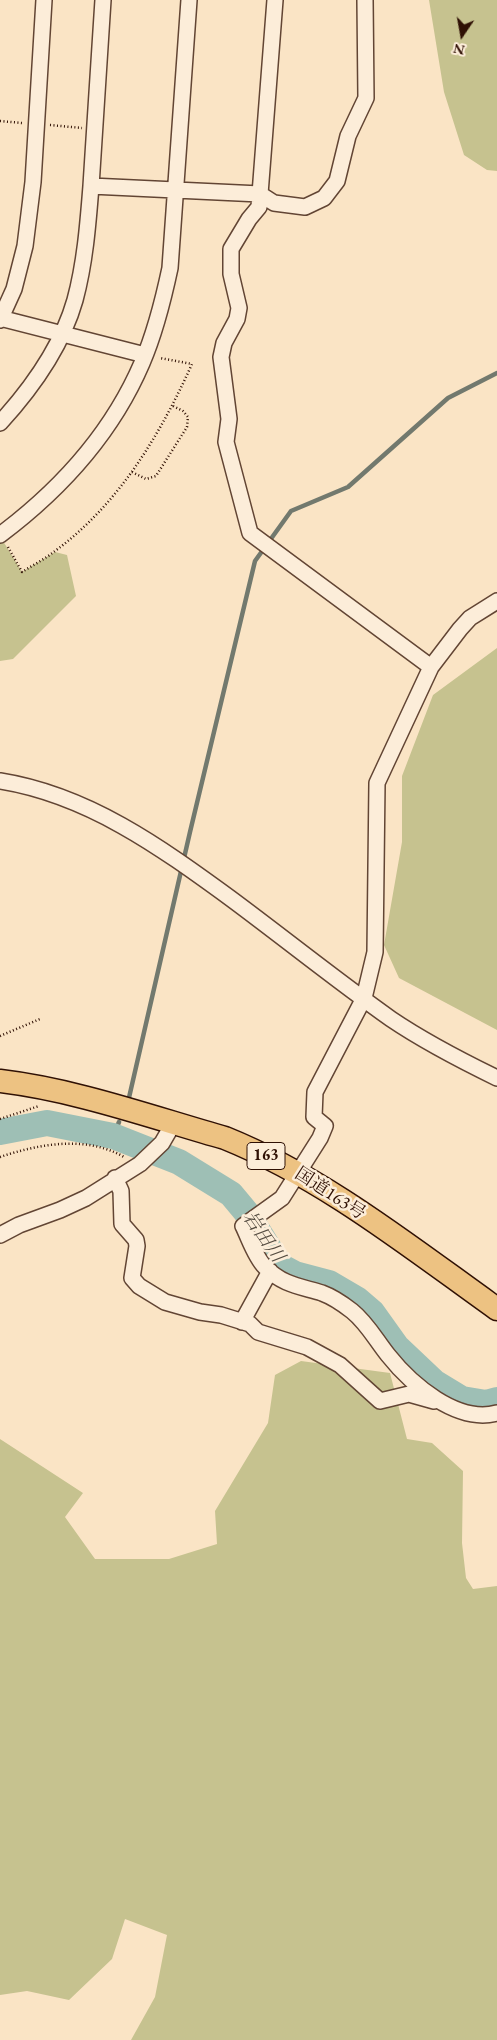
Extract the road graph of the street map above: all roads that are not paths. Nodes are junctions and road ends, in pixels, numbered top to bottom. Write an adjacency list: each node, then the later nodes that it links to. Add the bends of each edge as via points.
1 (44, 0): 9 (street, via 28,225 21,267)
2 (103, 0): 6 (street)
3 (189, 0): 7 (street)
4 (275, 0): 8 (street)
5 (366, 0): 8 (street, via 366,98 348,136 337,180 324,198 305,207 274,203)
6 (91, 186): 7 (street); 10 (street, via 82,264 75,300)
7 (176, 190): 8 (street); 11 (street, via 170,268)
8 (260, 194): 15 (street, via 259,207 232,249 231,269 239,308 221,356 229,419 226,442 246,524 258,540)
9 (1, 319): 10 (street)
10 (63, 333): 11 (street); 12 (street, via 27,392)
11 (145, 355): 13 (street, via 127,393 79,463 54,490)
12 (0, 423)
13 (1, 535)
14 (497, 601): 15 (street, via 470,618)
15 (432, 667): 17 (street, via 377,783 375,952)
16 (0, 781): 17 (street, via 54,794 117,822 190,868)
17 (364, 998): 18 (street, via 423,1040); 21 (street, via 315,1092 314,1117 325,1126)
18 (497, 1078)
19 (0, 1080): 20 (highway, 国道163号 / 163, via 52,1090)
20 (173, 1124): 21 (highway, 国道163号 / 163, via 225,1138); 22 (street, via 162,1143 139,1165)
21 (298, 1172): 24 (street, via 282,1198 243,1226 263,1265); 25 (highway, 国道163号 / 163)
22 (116, 1178): 23 (street, via 86,1198); 26 (street, via 121,1191 122,1224 133,1235 137,1246 132,1278 165,1302)
23 (0, 1235)
24 (270, 1271): 26 (street); 27 (street, via 286,1283 324,1294 353,1312 392,1360)
25 (497, 1309)
26 (242, 1322): 27 (street, via 250,1324 258,1332 307,1347 340,1365 380,1401 409,1394)
27 (442, 1402): 28 (street, via 470,1415)
28 (497, 1413)

